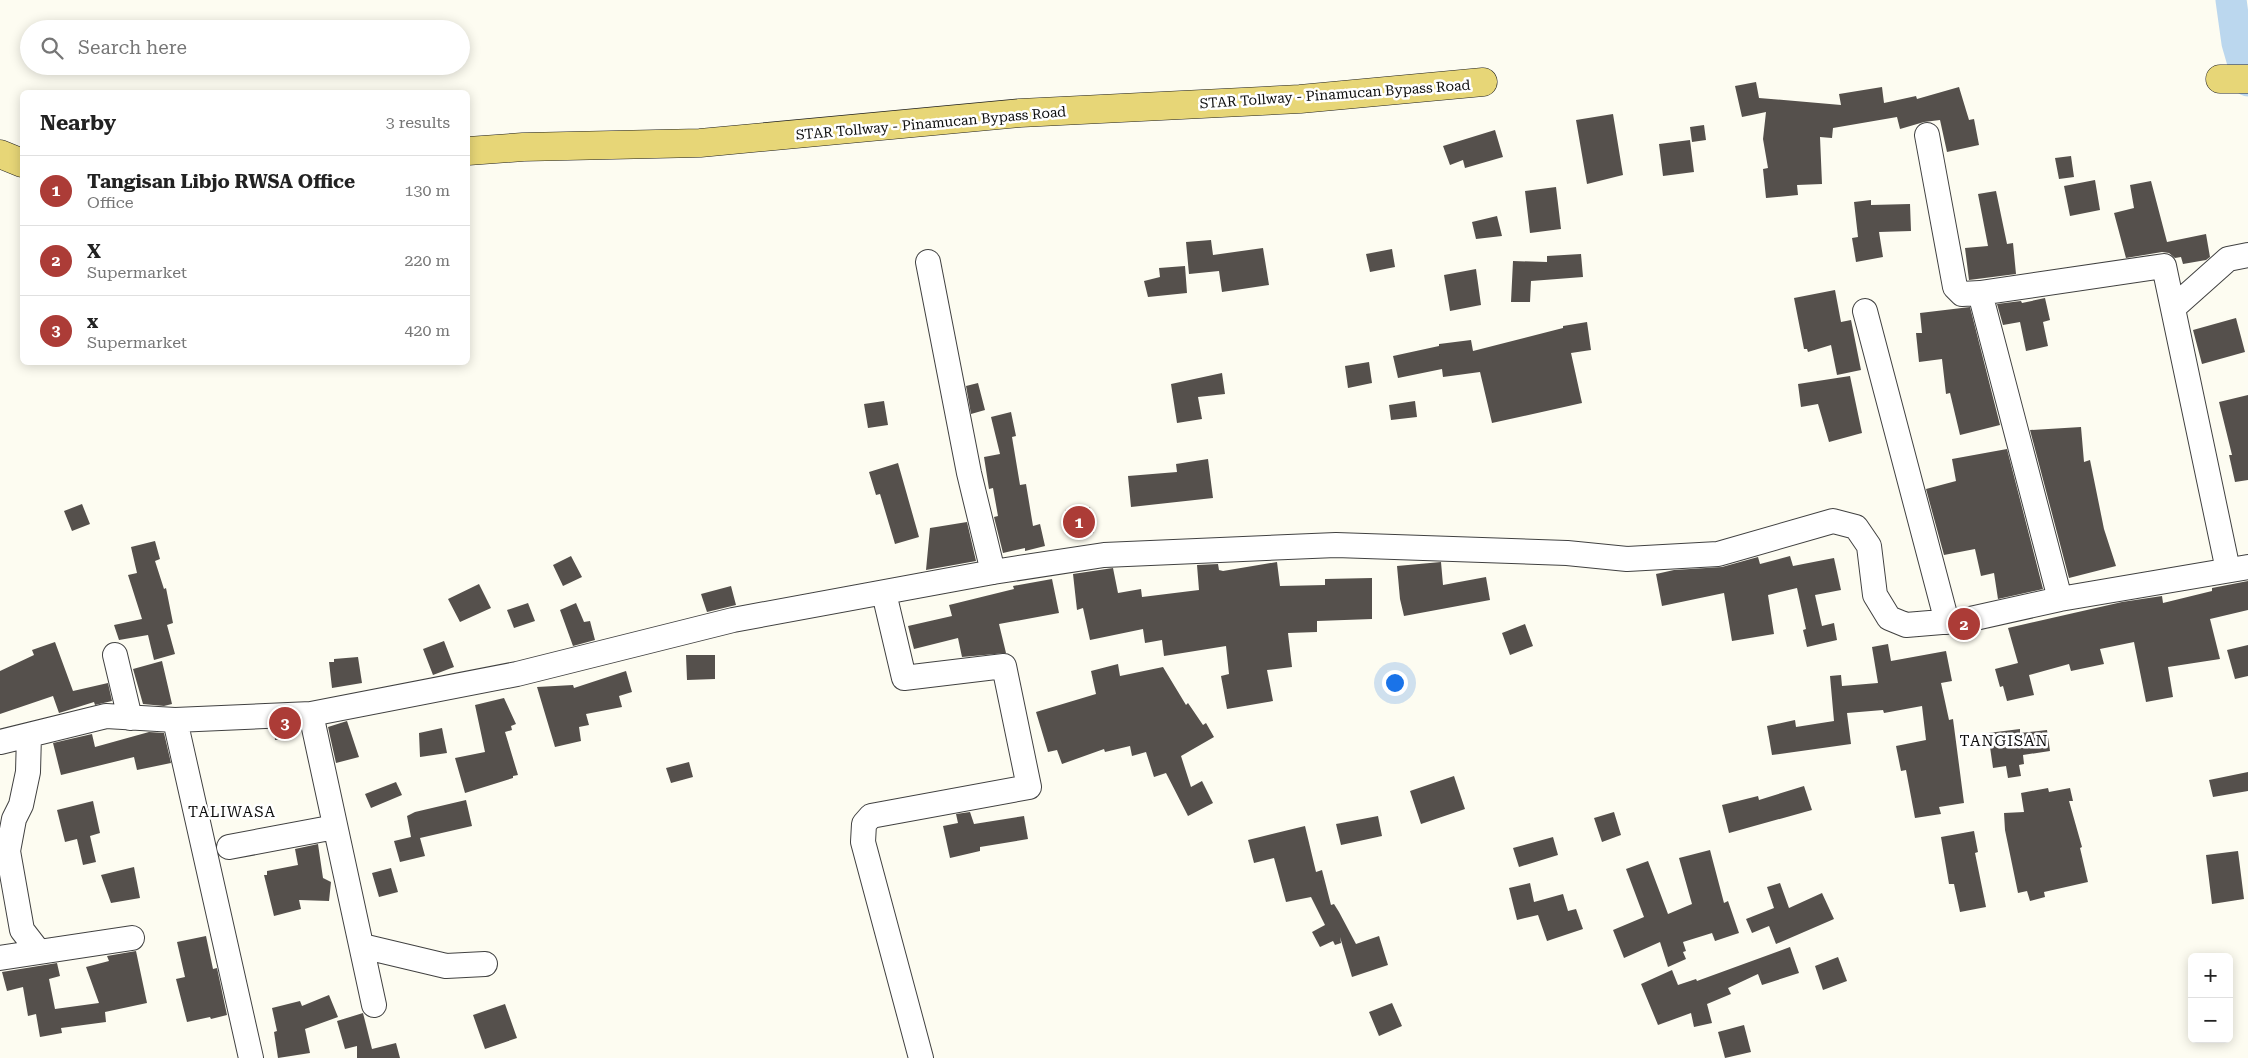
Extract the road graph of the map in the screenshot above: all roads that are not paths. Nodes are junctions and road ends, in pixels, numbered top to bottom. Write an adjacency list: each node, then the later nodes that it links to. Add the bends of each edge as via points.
1 (2220, 79): 2 (main road)
2 (2248, 79)
3 (1484, 82): 5 (main road, STAR Tollway - Pinamucan Bypass Road, via 1300,99 1020,113 709,142)
4 (1927, 135): 10 (street, via 1955,287 1962,294)
5 (470, 151)
6 (0, 154): 7 (main road)
7 (20, 162)
8 (2248, 255): 11 (street, via 2228,259)
9 (928, 262): 14 (street, via 969,473)
10 (1980, 293): 11 (street, via 2164,266); 16 (street)
11 (2172, 308): 13 (street)
12 (1864, 310): 17 (street)
13 (2238, 568): 16 (street)
14 (993, 572): 15 (street); 17 (street, via 1104,555 1336,546 1567,553 1636,559 1718,554 1833,521 1856,527 1869,546 1875,595 1890,618 1906,625)
15 (884, 593): 19 (street, via 733,620 517,674); 33 (street, via 904,678 1004,666 1029,786 871,816 864,824 863,842)
16 (2060, 598): 17 (street)
17 (1947, 622)
18 (115, 655): 20 (street)
19 (311, 714): 21 (street); 24 (street)
20 (130, 718): 21 (street); 22 (street, via 106,716)
21 (175, 720): 32 (street)
22 (29, 735): 23 (street); 28 (street, via 28,772 8,851 22,930)
23 (0, 742)
24 (335, 827): 25 (street); 27 (street)
25 (229, 847)
26 (132, 938): 28 (street)
27 (362, 946): 30 (street, via 446,966); 31 (street)
28 (39, 952): 29 (street)
29 (0, 958)
30 (485, 964)
31 (374, 1005)
32 (251, 1058)
33 (921, 1058)

